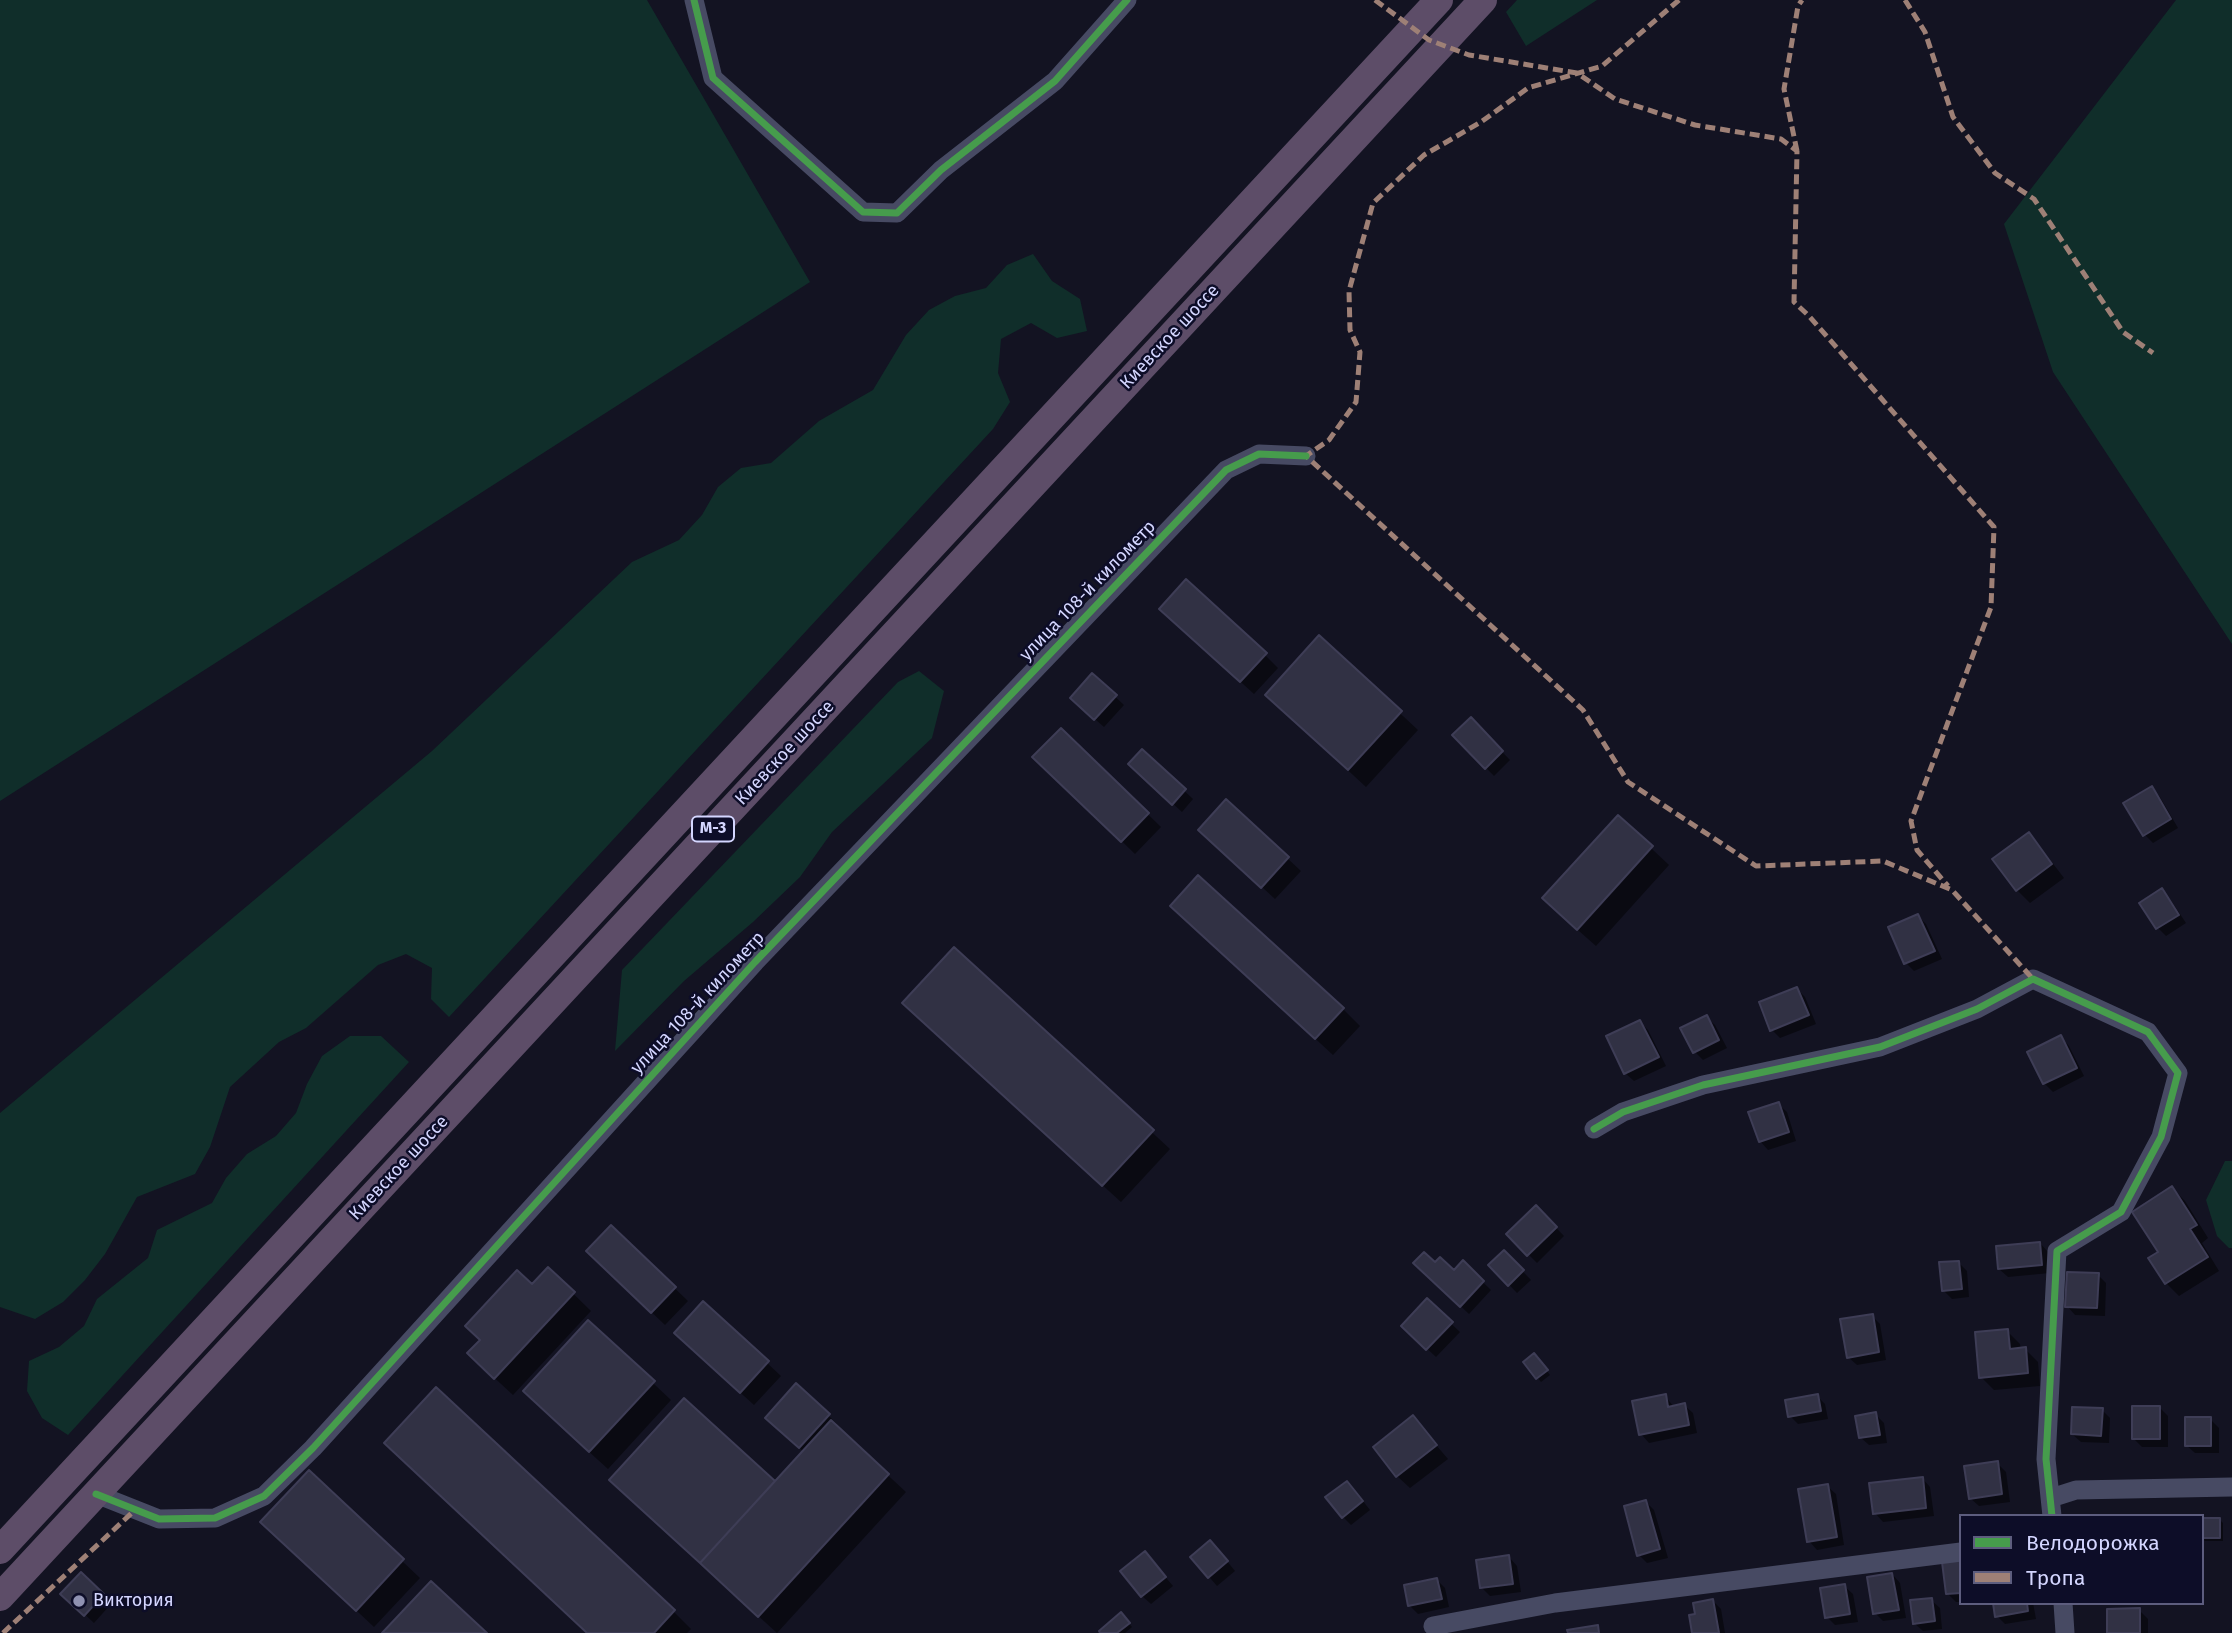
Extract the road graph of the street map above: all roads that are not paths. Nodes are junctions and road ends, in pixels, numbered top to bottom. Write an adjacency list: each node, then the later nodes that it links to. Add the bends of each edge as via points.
1 (694, 0): 2 (street, via 713,78 863,212 897,213 941,170 1055,81)
2 (1127, 0)
3 (1439, 0): 10 (highway, Киевское шоссе / М-3)
4 (1480, 3): 8 (highway, Киевское шоссе / М-3)
5 (1306, 456): 8 (street, улица 108-й километр, via 1259,454 1226,470 755,962 306,1456 264,1496 215,1518 159,1519)
6 (1594, 1129): 9 (street, via 1623,1112 1703,1085 1880,1047 1977,1009 2033,979 2148,1032 2178,1073 2161,1137 2121,1212 2057,1251 2046,1459)
7 (2232, 1487): 9 (street, via 2076,1490)
8 (96, 1494): 12 (highway, Киевское шоссе / М-3)
9 (2052, 1507)
10 (0, 1550)
11 (1959, 1552): 14 (street, via 1555,1603)
12 (0, 1597)
13 (2063, 1605): 15 (street)
14 (1433, 1626)
15 (2065, 1633)

